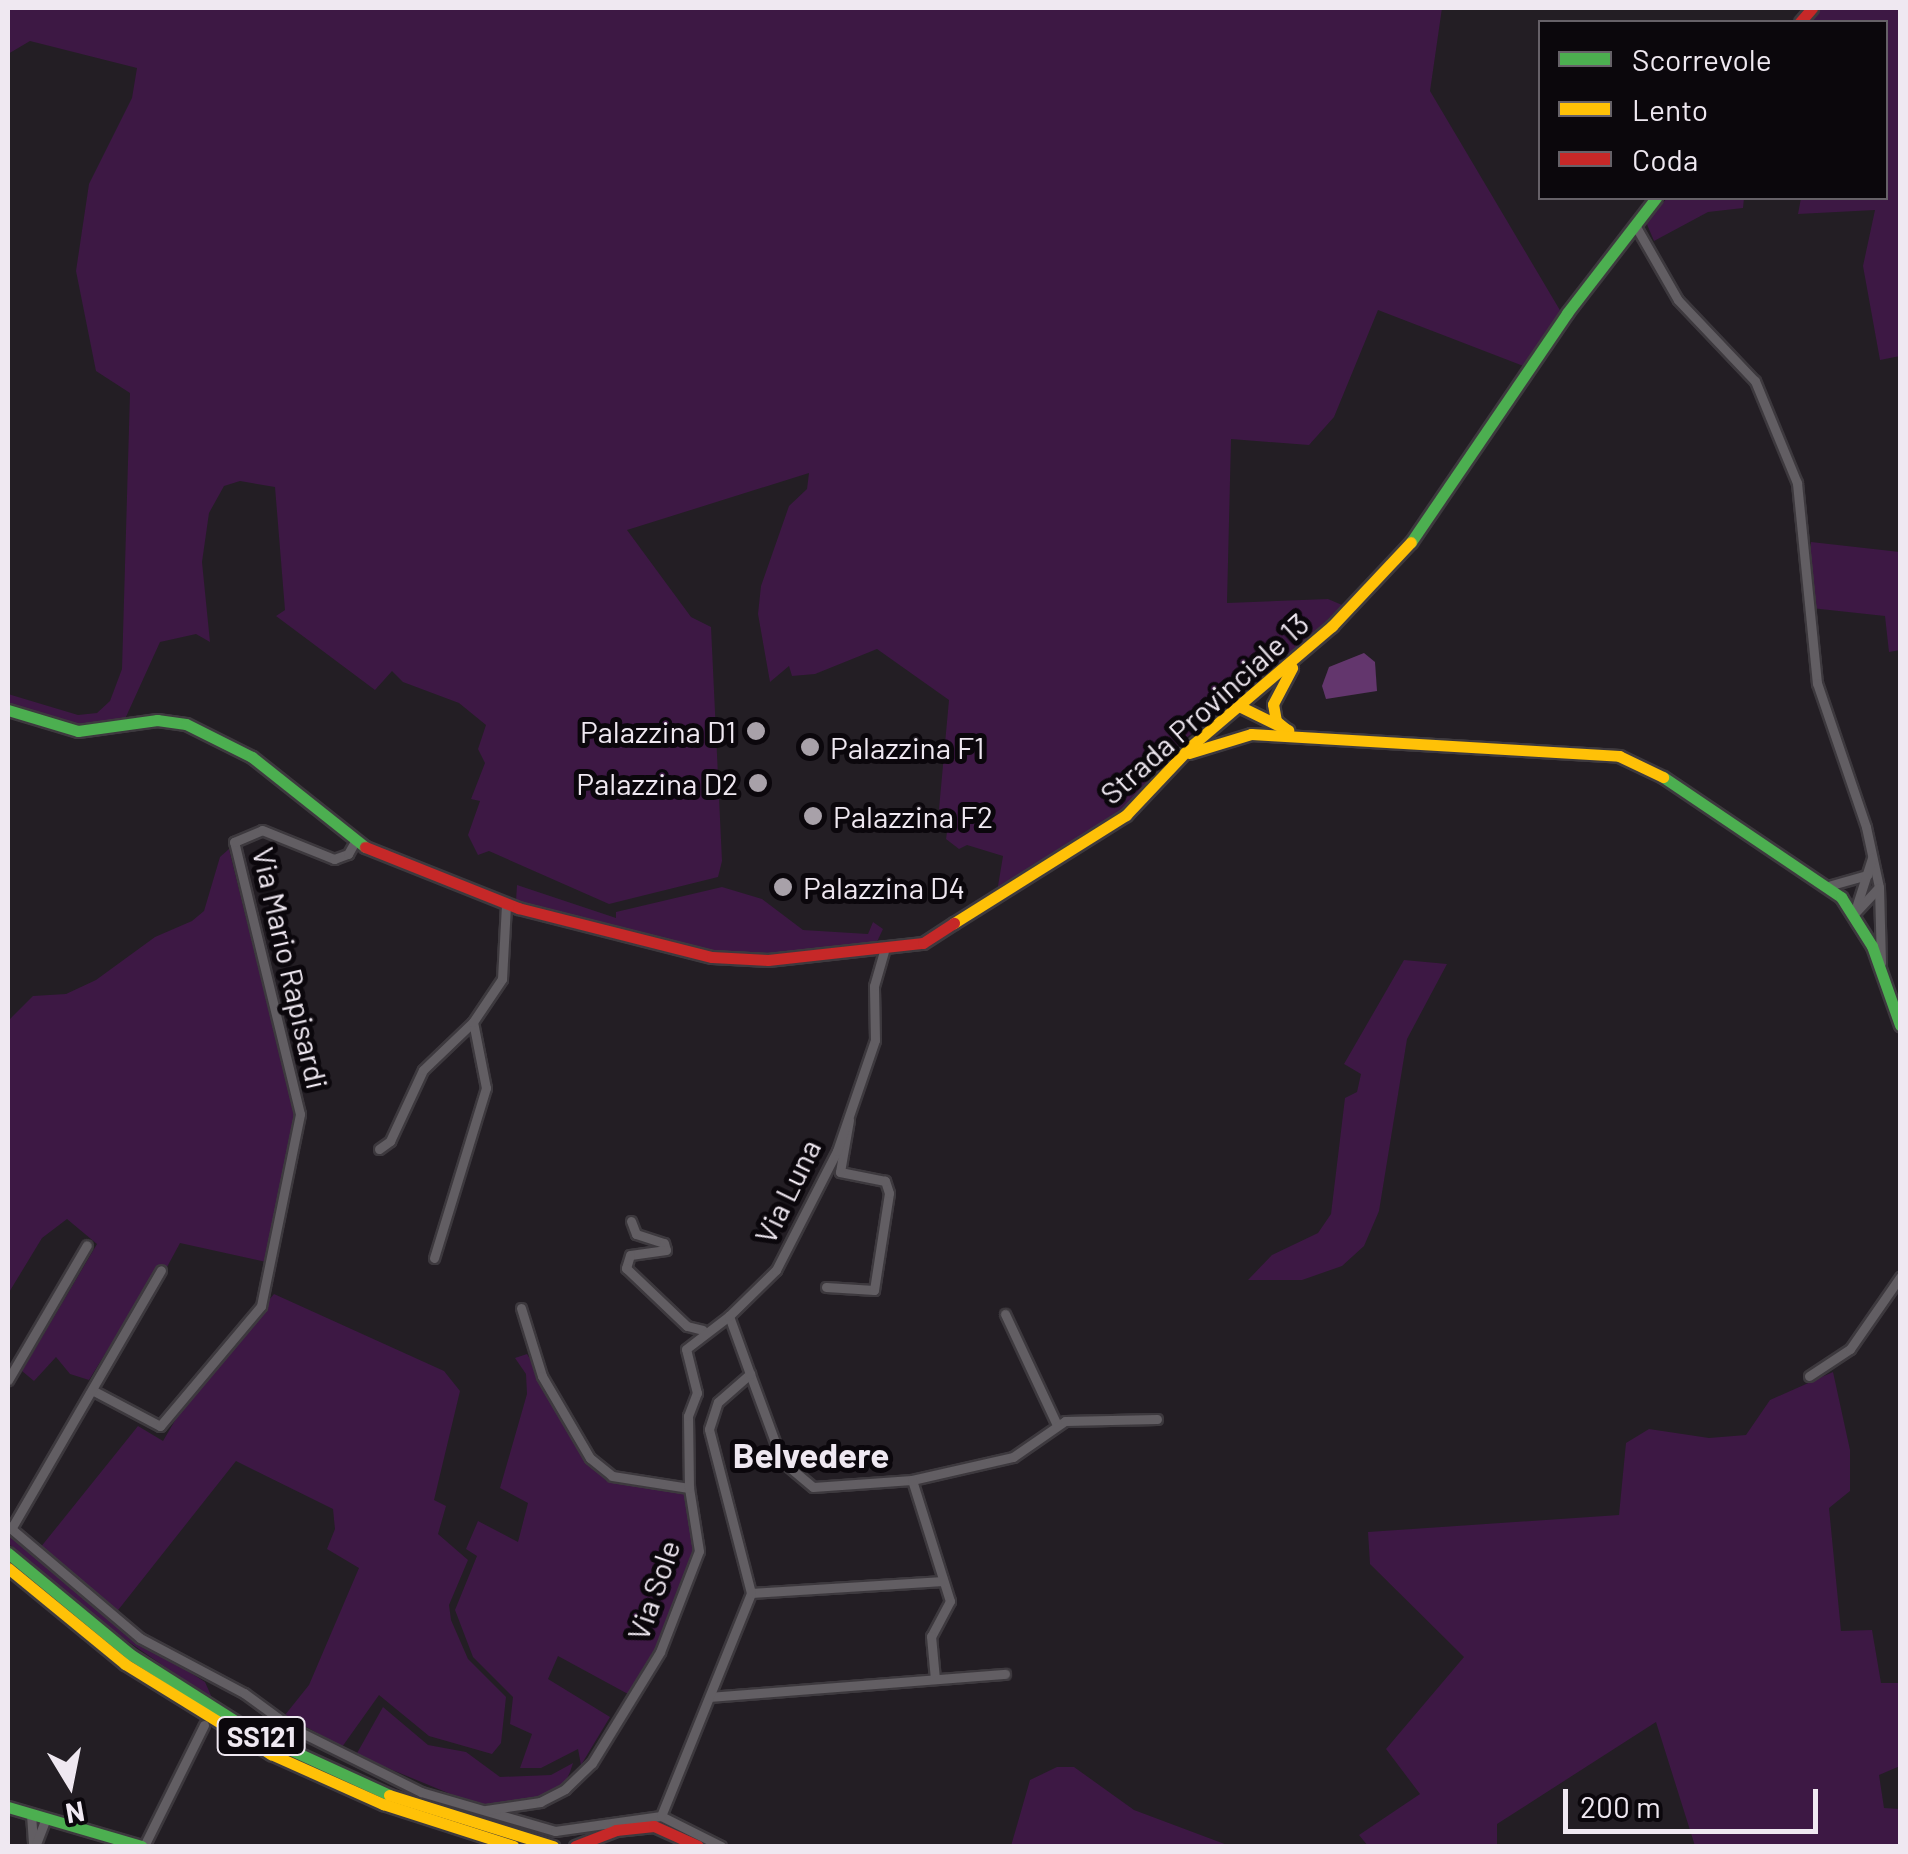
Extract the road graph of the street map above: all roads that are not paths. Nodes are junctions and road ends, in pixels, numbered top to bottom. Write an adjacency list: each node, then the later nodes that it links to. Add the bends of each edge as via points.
1 (1654, 200): 2 (main road, Strada Provinciale 13)
2 (1635, 224): 3 (main road, Strada Provinciale 13, via 1568,312 1432,520); 11 (street, via 1678,300 1743,363 1778,432 1801,496 1805,609 1817,683 1850,762)
3 (1296, 662): 4 (main road, Strada Provinciale 13); 6 (main road, via 1272,710)
4 (1239, 706): 6 (main road); 7 (main road); 9 (main road, Strada Provinciale 13)
5 (8, 710): 10 (main road, Strada Provinciale 13, via 78,731 157,720 186,724 252,757)
6 (1290, 731): 8 (main road)
7 (1251, 734): 8 (main road); 9 (main road)
8 (1342, 737): 13 (main road, via 1619,756 1649,767)
9 (1178, 759): 17 (main road, Strada Provinciale 13, via 1118,821 942,934)
10 (354, 843): 15 (main road, Strada Provinciale 13); 36 (street, Via Mario Rapisardi, via 334,859 262,830 234,842 300,1114 261,1306 160,1426)
11 (1872, 855): 12 (street); 14 (street)
12 (1867, 875): 13 (street); 16 (street)
13 (1828, 886): 16 (main road)
14 (1878, 886): 16 (street); 18 (street)
15 (506, 904): 17 (main road, Strada Provinciale 13, via 712,957); 19 (street, via 502,978)
16 (1854, 914): 18 (main road)
17 (884, 951): 21 (street, Via Luna, via 874,986 875,1040)
18 (1880, 968): 20 (main road)
19 (473, 1022): 22 (street, via 423,1070); 25 (street, via 486,1088)
20 (1900, 1025)
21 (849, 1112): 28 (street, via 840,1172 885,1181 889,1193 874,1290); 31 (street, Via Luna, via 776,1270)
22 (380, 1149)
23 (631, 1221): 32 (street, via 636,1234 664,1243 666,1250 630,1255 626,1268 687,1326)
24 (88, 1244): 35 (street)
25 (434, 1258)
26 (161, 1270): 36 (street)
27 (1900, 1277): 34 (street, via 1850,1348)
28 (826, 1288)
29 (521, 1308): 40 (street, via 542,1376 590,1458 612,1476)
30 (1006, 1314): 38 (street)
31 (729, 1316): 32 (street); 33 (street)
32 (704, 1330): 40 (street, Via Sole, via 685,1356 697,1394 688,1416)
33 (750, 1374): 39 (street, via 782,1461 803,1484); 45 (street, via 708,1420)
34 (1809, 1376)
35 (8, 1380)
36 (92, 1390): 41 (street)
37 (1157, 1418): 38 (street)
38 (1056, 1422): 39 (street, via 1013,1457)
39 (912, 1480): 44 (street)
40 (688, 1488): 53 (street, Via Sole, via 699,1551 644,1682 592,1762 566,1789 540,1802)
41 (9, 1527): 48 (street, via 121,1624)
42 (8, 1554): 61 (main road, SS121, via 130,1654 256,1734 385,1794)
43 (8, 1568): 60 (main road, SS121, via 126,1664 271,1754 383,1804)
44 (943, 1582): 45 (street); 47 (street, via 950,1610 931,1636)
45 (751, 1593): 49 (street)
46 (1006, 1674): 47 (street)
47 (935, 1679): 49 (street)
48 (226, 1688): 50 (street); 53 (street, via 392,1779)
49 (710, 1696): 55 (street)
50 (215, 1705)
51 (204, 1725): 59 (street)
52 (8, 1807): 54 (main road)
53 (480, 1810): 55 (street, via 555,1831)
54 (32, 1814): 56 (main road); 58 (street)
55 (661, 1816): 57 (street)
56 (46, 1818): 58 (street); 59 (main road)
57 (701, 1842): 62 (main road, via 654,1826 616,1830); 63 (street)
58 (34, 1846)
59 (143, 1846)
60 (513, 1846)
61 (553, 1846)
62 (575, 1846)
63 (721, 1846)

